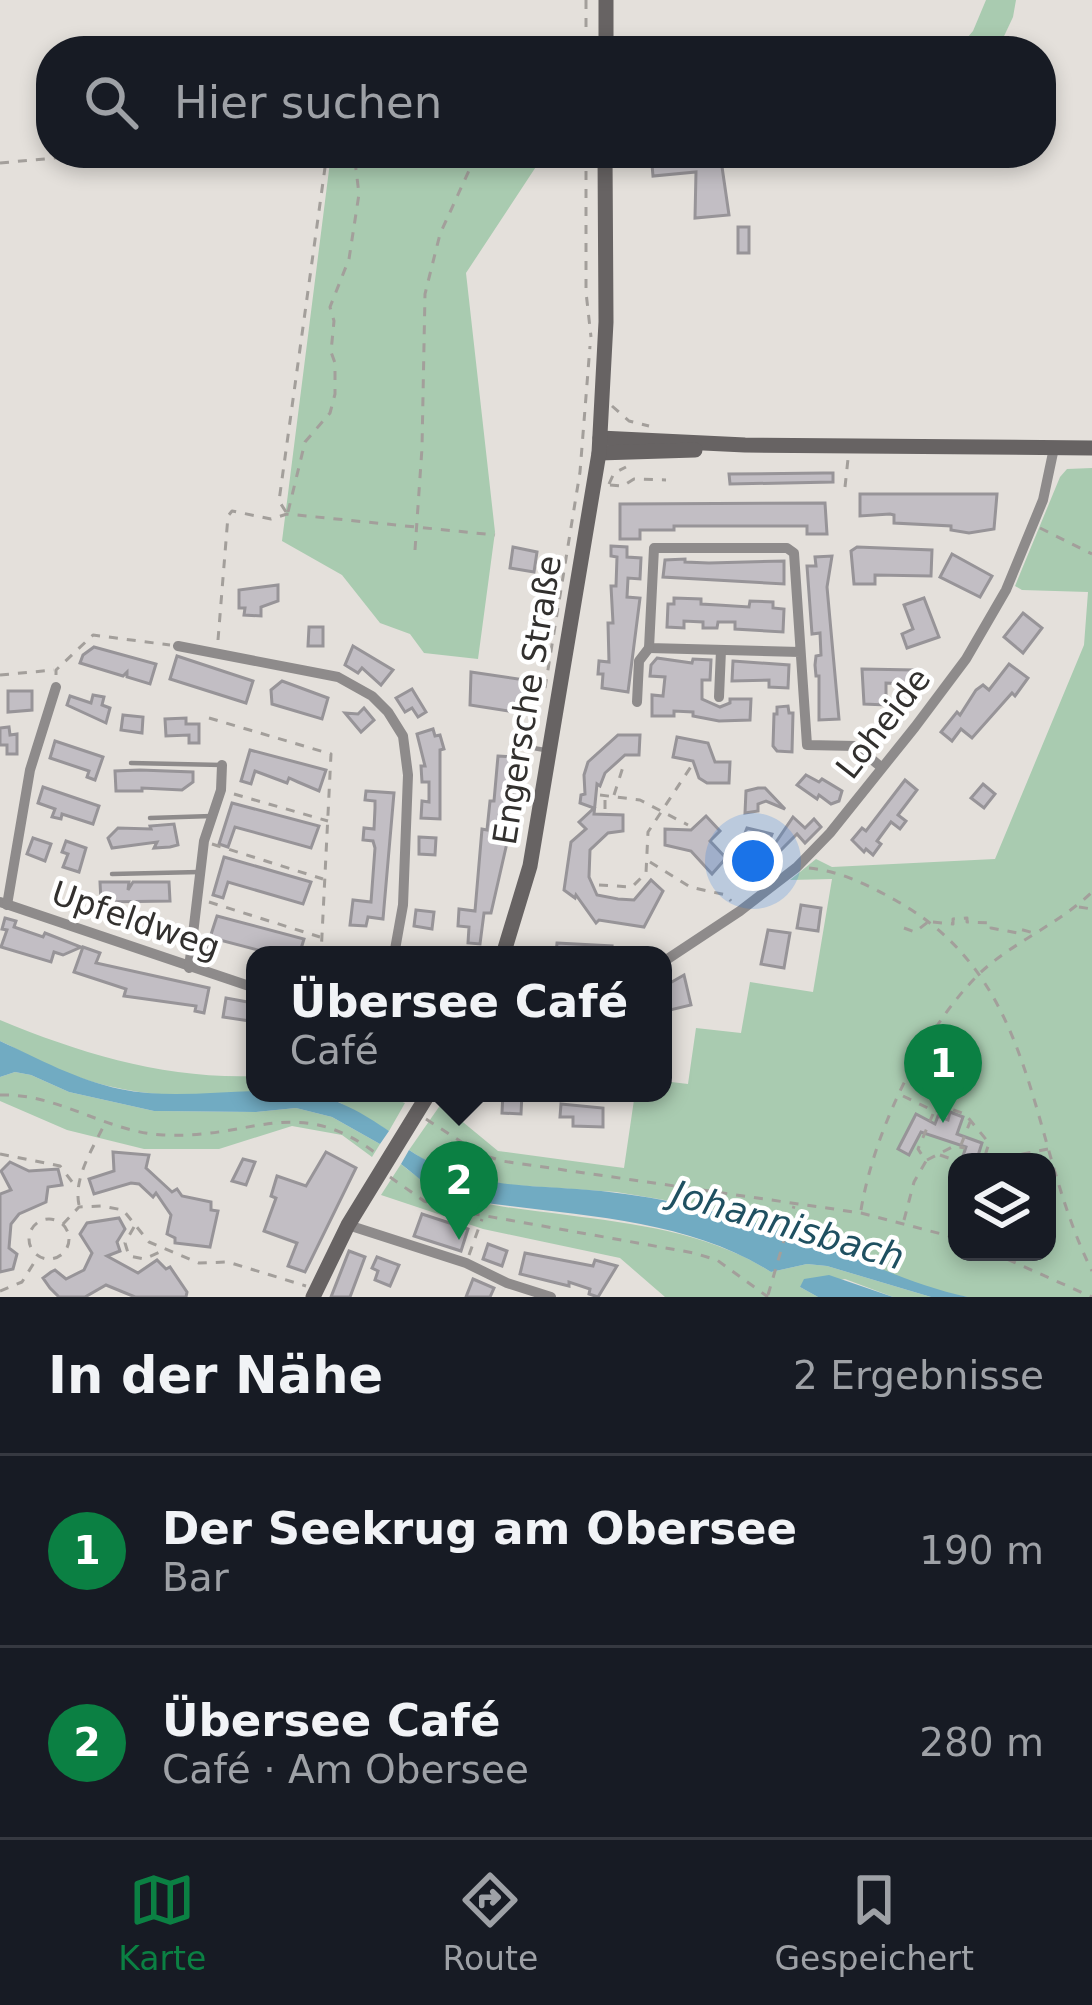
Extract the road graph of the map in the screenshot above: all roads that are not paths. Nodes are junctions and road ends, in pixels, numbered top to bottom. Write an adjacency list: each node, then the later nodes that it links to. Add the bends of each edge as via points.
1 (606, 0): 2 (main road)
2 (605, 36)
3 (605, 168): 5 (main road, Engersche Straße)
4 (745, 445): 5 (main road); 5 (main road); 6 (main road)
5 (599, 446): 16 (main road, Engersche Straße, via 576,548)
6 (1054, 448): 7 (main road); 19 (street, Loheide, via 1006,590 966,659)
7 (1092, 448)
8 (178, 646): 25 (street, via 338,677 388,712 407,753)
9 (650, 648): 10 (street); 11 (street, via 654,548 787,548 794,554); 14 (street, via 639,661)
10 (721, 650): 11 (street); 13 (street)
11 (800, 652): 19 (street, via 807,745 856,746)
12 (56, 687): 24 (street)
13 (719, 697)
14 (637, 702)
15 (527, 748): 16 (lane)
16 (549, 750): 26 (main road, Engersche Straße)
17 (131, 763): 18 (lane)
18 (222, 765): 20 (street)
19 (881, 767): 27 (street, Loheide, via 797,867)
20 (212, 816): 21 (lane); 22 (street)
21 (150, 818)
22 (200, 872): 23 (lane); 28 (street)
23 (112, 874)
24 (3, 903): 28 (street, Upfeldweg)
25 (396, 946)
26 (506, 946)
27 (672, 956)
28 (189, 968): 29 (street, Upfeldweg)
29 (246, 985)
30 (426, 1102): 31 (main road)
31 (348, 1225): 32 (street); 33 (main road)
32 (507, 1283): 34 (street); 35 (street)
33 (309, 1292)
34 (502, 1297)
35 (551, 1297)

